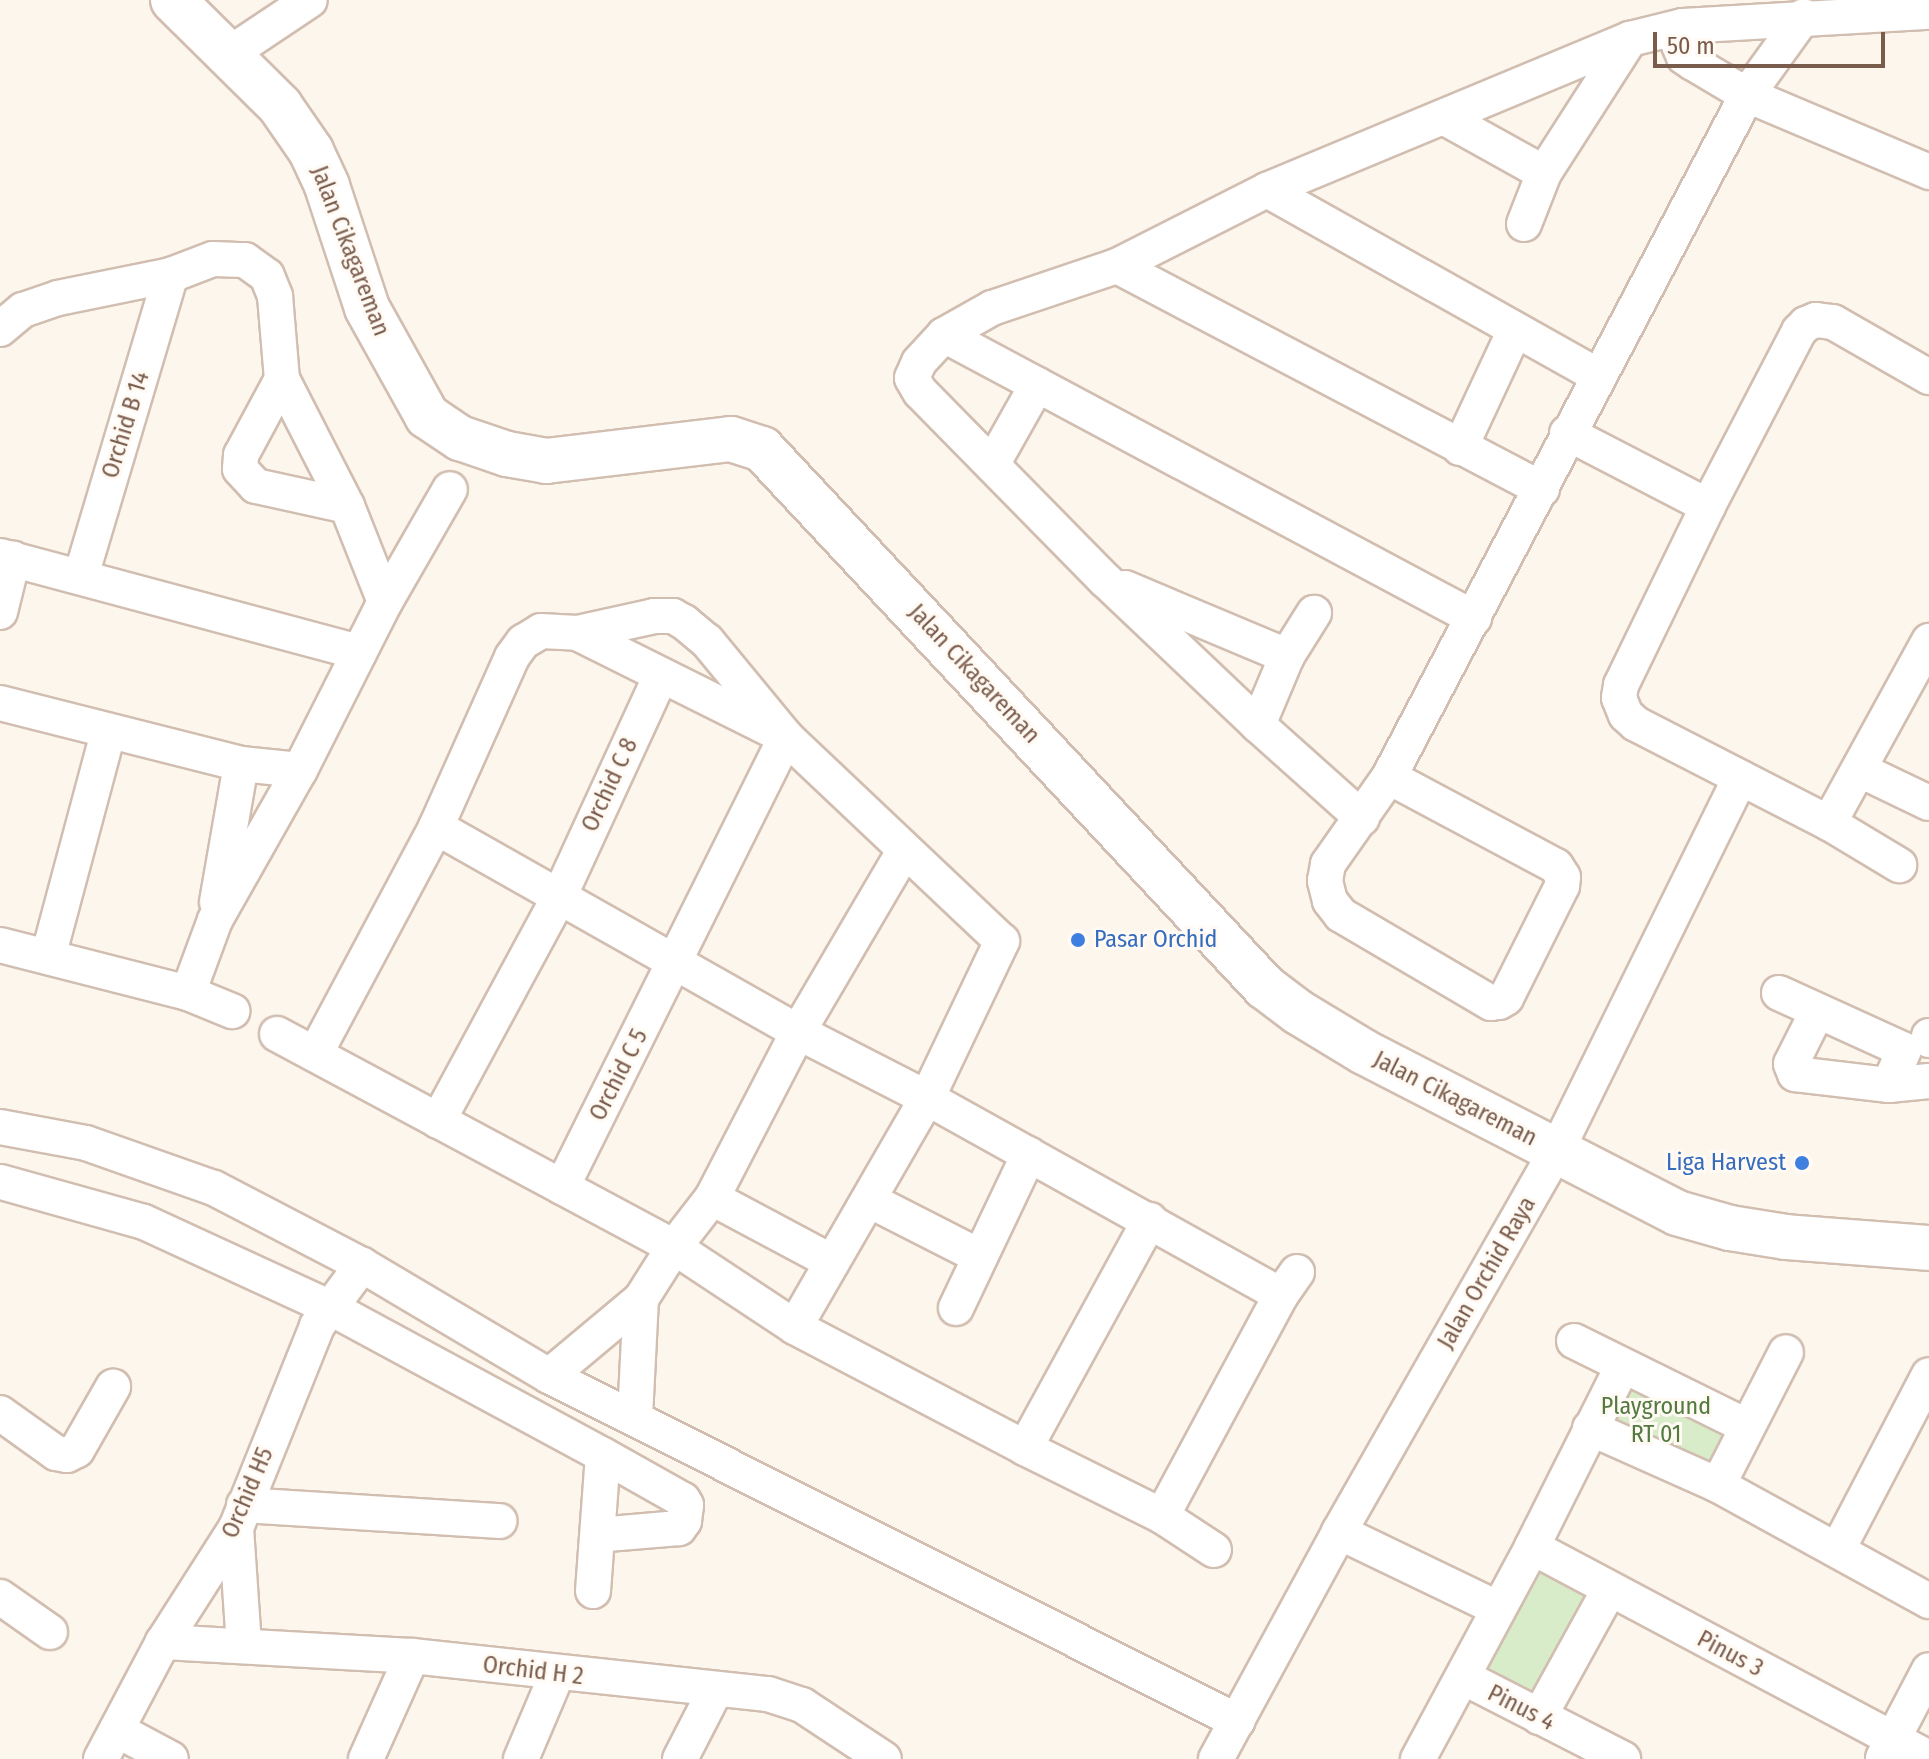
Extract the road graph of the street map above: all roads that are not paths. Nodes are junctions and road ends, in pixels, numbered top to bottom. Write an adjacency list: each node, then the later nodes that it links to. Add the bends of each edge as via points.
1 (173, 0): 7 (street, Jalan Cikagareman)
2 (310, 0): 7 (street)
3 (1929, 12): 4 (street)
4 (1804, 16): 5 (street); 8 (street)
5 (1683, 26): 6 (street); 8 (street, via 1679,45 1684,57)
6 (1630, 39): 9 (street); 11 (street)
7 (229, 54): 75 (street, Jalan Cikagareman, via 280,106 311,151 367,308 427,416 460,438 546,461 731,439 762,449 1265,987 1364,1052)
8 (1747, 95): 10 (street); 19 (street)
9 (1445, 118): 11 (street); 12 (street)
10 (1929, 172)
11 (1544, 173): 13 (street)
12 (1267, 190): 14 (street); 17 (street)
13 (1524, 224)
14 (1117, 266): 18 (street, via 992,308); 24 (street)
15 (171, 275): 16 (street, via 58,298 23,310); 21 (street, via 213,259 245,260 267,276 275,296); 31 (street, Orchid B 14)
16 (0, 329)
17 (1515, 330): 19 (street); 24 (street)
18 (944, 335): 22 (street); 25 (street, via 912,378)
19 (1597, 375): 23 (street)
20 (1929, 377): 29 (street, via 1833,322 1806,324)
21 (282, 379): 28 (street); 28 (street, via 241,455 240,469 256,486)
22 (1037, 385): 25 (street); 36 (street)
23 (1567, 433): 27 (street); 29 (street)
24 (1460, 448): 27 (street)
25 (993, 463): 32 (street)
26 (450, 489): 33 (street)
27 (1542, 489): 36 (street)
28 (347, 506): 33 (street)
29 (1708, 506): 50 (street, via 1619,698 1636,724)
30 (6, 558): 31 (street); 34 (street)
31 (81, 576): 39 (street)
32 (1106, 581): 40 (street); 43 (street)
33 (385, 602): 39 (street)
34 (0, 612)
35 (1314, 613): 40 (street)
36 (1474, 618): 49 (street)
37 (577, 633): 41 (street); 45 (street, via 673,616 707,641); 54 (street, via 541,631 512,657)
38 (1929, 641): 48 (street)
39 (359, 652): 47 (street)
40 (1287, 656): 43 (street)
41 (661, 675): 45 (street); 57 (street, Orchid C 8)
42 (0, 703): 44 (street)
43 (1258, 725): 52 (street)
44 (108, 733): 46 (street); 60 (street)
45 (786, 737): 55 (street); 61 (street, Orchid C 5)
46 (241, 764): 47 (street); 58 (street)
47 (300, 770): 58 (street)
48 (1860, 770): 51 (street); 53 (street)
49 (1389, 777): 52 (street); 52 (street, via 1556,866 1563,877 1506,998 1491,1003 1341,915 1330,901 1328,864)
50 (1740, 778): 53 (street); 75 (street, Jalan Orchid Raya)
51 (1929, 803)
52 (1362, 818)
53 (1829, 823): 56 (street)
54 (436, 827): 57 (street); 69 (street)
55 (904, 851): 66 (street); 72 (street, via 1002,941)
56 (1899, 865)
57 (560, 895): 61 (street); 73 (street, Orchid C 8)
58 (215, 920): 62 (street)
59 (0, 945): 60 (street)
60 (48, 957): 62 (street)
61 (676, 963): 66 (street); 78 (street, Orchid C 5)
62 (188, 993): 64 (street)
63 (1779, 993): 65 (street)
64 (232, 1011)
65 (1817, 1012): 68 (street); 71 (street, via 1791,1064 1795,1074)
66 (798, 1032): 72 (street); 79 (street)
67 (277, 1034): 69 (street)
68 (1922, 1041): 71 (street)
69 (315, 1054): 73 (street)
70 (1929, 1081): 71 (street)
71 (1889, 1085)
72 (927, 1098): 76 (street); 80 (street)
73 (438, 1121): 78 (street)
74 (7, 1129): 77 (street); 86 (street, via 86,1143 178,1174)
75 (1557, 1150): 83 (street, Jalan Cikagareman, via 1677,1213 1730,1228); 107 (street, Jalan Orchid Raya)
76 (1029, 1154): 81 (street); 84 (street)
77 (0, 1184): 87 (street, via 144,1222)
78 (562, 1187): 82 (street)
79 (712, 1198): 82 (street); 85 (street)
80 (869, 1200): 84 (street); 85 (street)
81 (1150, 1220): 101 (street); 104 (street, via 1289,1284)
82 (674, 1247): 88 (street); 90 (street)
83 (1929, 1248)
84 (979, 1256): 89 (street)
85 (832, 1262): 90 (street)
86 (362, 1265): 87 (street, Orchid H5); 94 (street)
87 (329, 1307): 102 (street); 105 (street, Orchid H5)
88 (636, 1308): 94 (street); 97 (street)
89 (956, 1308)
90 (795, 1327): 101 (street)
91 (1574, 1341): 93 (street)
92 (1786, 1352): 99 (street)
93 (1622, 1367): 99 (street); 100 (street)
94 (559, 1368): 97 (street)
95 (1929, 1375): 110 (street)
96 (113, 1387): 98 (street, via 77,1450 67,1455 56,1453)
97 (634, 1406): 126 (street)
98 (0, 1413)
99 (1746, 1426): 103 (street)
100 (1590, 1428): 103 (street); 109 (street)
101 (1025, 1448): 104 (street)
102 (603, 1455): 108 (street); 108 (street, via 683,1500 687,1512 679,1528)
103 (1718, 1485): 110 (street)
104 (1162, 1516): 111 (street)
105 (240, 1517): 106 (street); 118 (street, Orchid H5); 119 (street)
106 (499, 1521)
107 (1339, 1532): 116 (street); 126 (street, Jalan Orchid Raya)
108 (598, 1535): 113 (street)
109 (1532, 1547): 112 (street, Pinus 3); 116 (street)
110 (1838, 1549): 114 (street)
111 (1214, 1550)
112 (1609, 1590): 125 (street); 128 (street, Pinus 3)
113 (593, 1591)
114 (1929, 1601)
115 (3, 1605): 117 (street)
116 (1497, 1608): 123 (street)
117 (50, 1632)
118 (163, 1642): 119 (street, Orchid H 2); 127 (street, Orchid H5)
119 (244, 1646): 120 (street, Orchid H 2)
120 (412, 1656): 122 (street, Orchid H 2); 132 (street)
121 (1929, 1670): 128 (street)
122 (557, 1674): 124 (street, Orchid H 2); 133 (street)
123 (1463, 1677): 125 (street, Pinus 4); 136 (street)
124 (715, 1691): 129 (street, Orchid H 2, via 768,1694 802,1705); 134 (street)
125 (1539, 1717): 137 (street, Pinus 4)
126 (1237, 1721): 135 (street, Jalan Orchid Raya)
127 (109, 1744): 131 (street)
128 (1888, 1750): 130 (street, Pinus 3)
129 (870, 1755)
130 (1929, 1758)
131 (171, 1759)
132 (366, 1759)
133 (521, 1759)
134 (680, 1759)
135 (1216, 1759)
136 (1418, 1759)
137 (1623, 1759)

